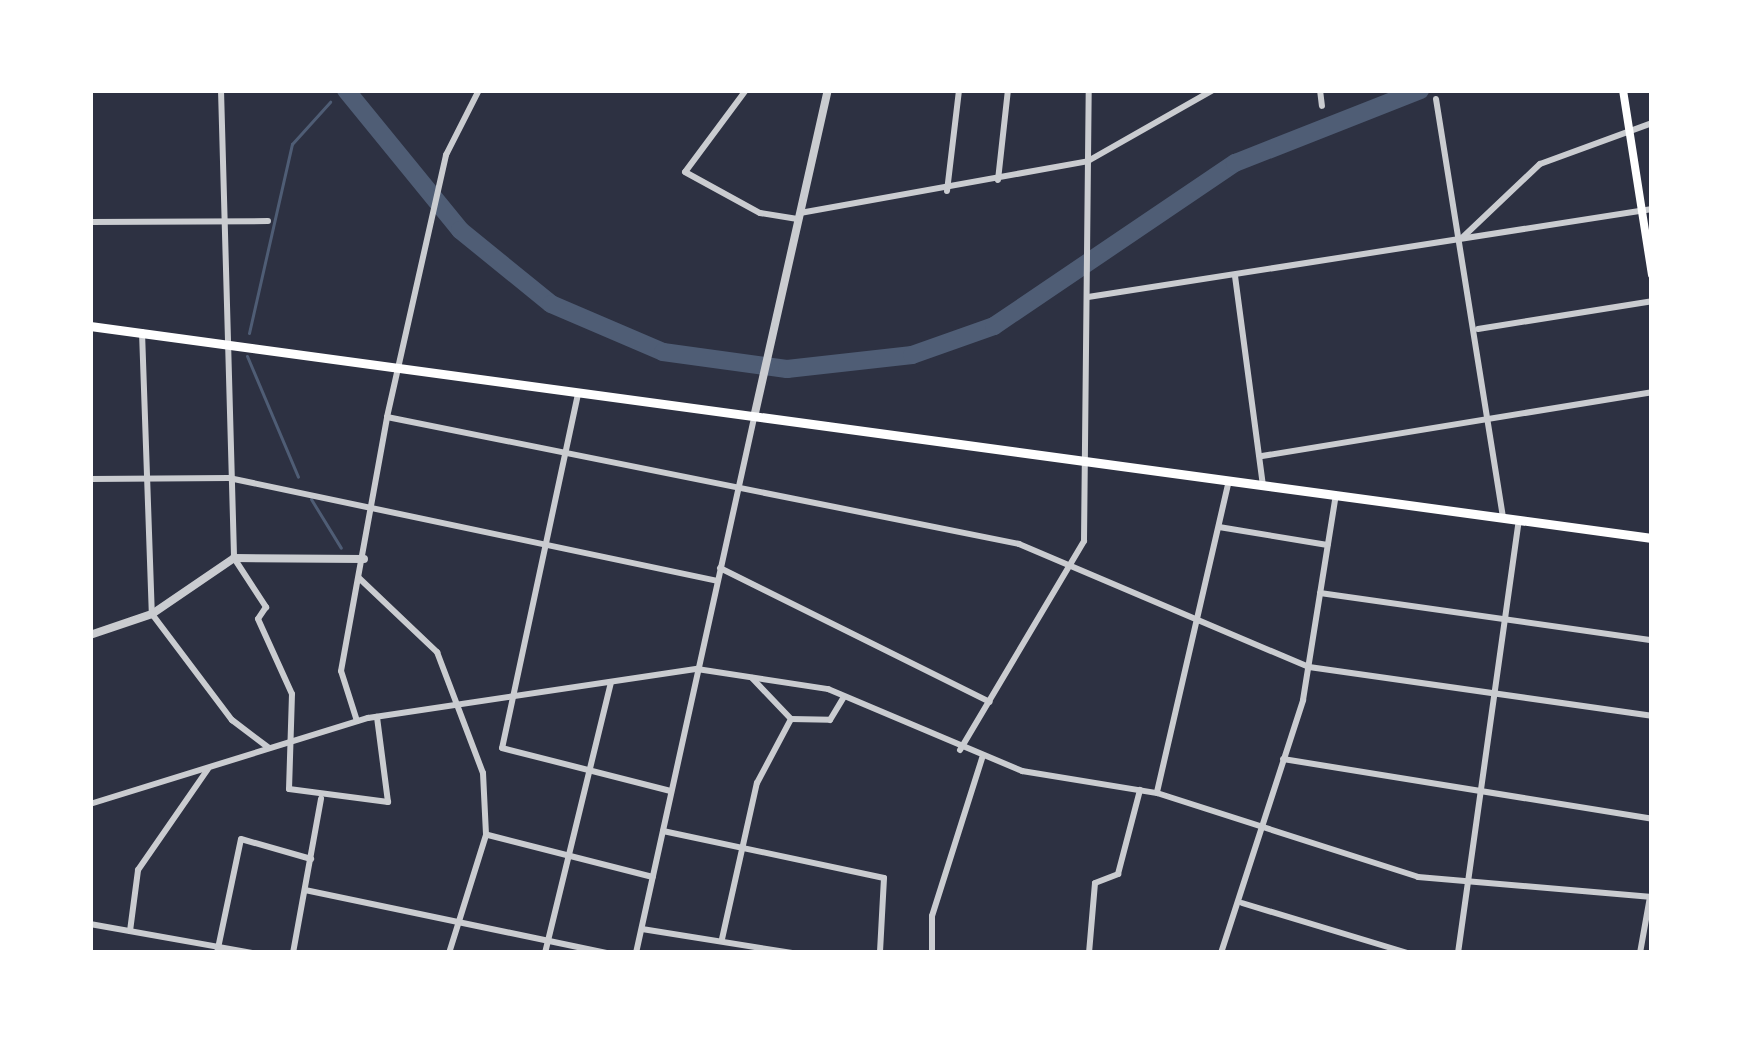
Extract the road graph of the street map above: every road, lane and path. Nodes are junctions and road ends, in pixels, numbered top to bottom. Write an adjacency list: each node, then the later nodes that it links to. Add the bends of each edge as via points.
1 (221, 90): 21 (street)
2 (479, 90): 32 (street, via 439,190)
3 (746, 90): 19 (street, via 685,172 760,213)
4 (828, 90): 19 (street)
5 (959, 90): 17 (street)
6 (1008, 90): 16 (street)
7 (1089, 90): 15 (street)
8 (1213, 90): 15 (street)
9 (1320, 90): 12 (street)
10 (1623, 90): 14 (main road)
11 (1436, 99): 23 (street)
12 (1322, 106)
13 (1652, 123): 14 (street)
14 (1629, 130): 18 (main road); 23 (street, via 1540,164)
15 (1088, 161): 16 (street); 26 (street)
16 (998, 180): 17 (street)
17 (947, 191): 19 (street)
18 (1647, 210): 23 (street); 24 (main road)
19 (799, 216): 35 (street)
20 (268, 220): 21 (street)
21 (224, 222): 22 (street); 31 (street)
22 (90, 223)
23 (1461, 240): 25 (street); 29 (street)
24 (1652, 274)
25 (1234, 276): 26 (street); 39 (street)
26 (1088, 297): 40 (street)
27 (1652, 301): 29 (street)
28 (90, 326): 30 (main road)
29 (1477, 329): 37 (street)
30 (142, 332): 31 (main road); 43 (street)
31 (225, 342): 32 (main road); 41 (street)
32 (400, 365): 33 (main road); 36 (street)
33 (579, 391): 35 (main road); 38 (street)
34 (1652, 392): 37 (street)
35 (755, 413): 40 (main road); 45 (street)
36 (388, 418): 38 (street); 48 (street)
37 (1490, 419): 39 (street); 49 (street)
38 (562, 452): 45 (street); 53 (street)
39 (1262, 456): 46 (street)
40 (1089, 461): 44 (main road); 57 (street, via 1084,541)
41 (229, 478): 43 (street); 48 (street); 55 (street)
42 (90, 479): 43 (street)
43 (146, 479): 62 (street)
44 (1229, 481): 46 (main road); 51 (street)
45 (740, 484): 57 (street, via 912,516); 58 (street)
46 (1263, 485): 47 (main road)
47 (1336, 495): 49 (main road); 54 (street)
48 (373, 505): 53 (street); 56 (street)
49 (1504, 518): 50 (main road)
50 (1519, 520): 52 (main road); 63 (street)
51 (1220, 527): 54 (street); 64 (street)
52 (1652, 538)
53 (544, 542): 60 (street); 73 (street)
54 (1328, 544): 61 (street)
55 (234, 558): 56 (street); 62 (street); 80 (street, via 266,607 259,619 292,694)
56 (364, 559): 59 (street)
57 (1072, 562): 64 (street); 74 (street)
58 (720, 568): 60 (street); 74 (street)
59 (359, 578): 75 (street, via 437,652); 79 (street, via 341,671)
60 (717, 581): 68 (street)
61 (1320, 593): 63 (street); 67 (street)
62 (152, 614): 65 (street); 81 (street, via 232,720)
63 (1505, 619): 66 (street); 71 (street)
64 (1203, 623): 67 (street); 89 (street)
65 (90, 635)
66 (1652, 640)
67 (1309, 667): 71 (street); 84 (street)
68 (697, 669): 69 (street); 70 (street); 88 (street)
69 (752, 677): 72 (street); 78 (street)
70 (610, 682): 73 (street); 86 (street)
71 (1495, 695): 76 (street); 90 (street)
72 (844, 697): 78 (street, via 830,720); 82 (street)
73 (511, 699): 75 (street); 86 (street, via 502,748)
74 (990, 702): 82 (street)
75 (461, 706): 77 (street); 96 (street, via 484,773)
76 (1652, 716)
77 (377, 717): 79 (street); 91 (street, via 388,802)
78 (790, 719): 97 (street, via 757,783)
79 (357, 721): 80 (street)
80 (290, 742): 81 (street); 91 (street, via 289,789)
81 (269, 748): 85 (street)
82 (960, 750): 83 (street)
83 (982, 758): 87 (street); 120 (street, via 932,916)
84 (1283, 759): 90 (street); 94 (street)
85 (210, 766): 92 (street); 108 (street, via 137,870)
86 (588, 771): 88 (street); 98 (street)
87 (1140, 790): 89 (street); 121 (street, via 1118,874 1095,883)
88 (671, 791): 95 (street)
89 (1156, 794): 94 (street)
90 (1479, 794): 93 (street); 101 (street)
91 (321, 799): 99 (street)
92 (90, 804)
93 (1652, 819)
94 (1262, 828): 101 (street); 104 (street)
95 (663, 831): 97 (street); 100 (street)
96 (486, 835): 98 (street); 105 (street, via 466,915)
97 (745, 849): 110 (street); 119 (street, via 884,878)
98 (567, 858): 100 (street); 109 (street)
99 (311, 859): 102 (street); 111 (street, via 241,839)
100 (653, 877): 107 (street)
101 (1467, 887): 103 (street); 124 (street)
102 (305, 890): 105 (street); 113 (street)
103 (1651, 897): 125 (street)
104 (1242, 903): 122 (street); 123 (street)
105 (456, 917): 109 (street); 114 (street)
106 (90, 924): 108 (street)
107 (642, 928): 110 (street); 117 (street)
108 (130, 931): 111 (street)
109 (548, 938): 115 (street); 116 (street)
110 (722, 939): 118 (street)
111 (218, 950): 112 (street)
112 (253, 953)
113 (293, 953)
114 (449, 953)
115 (545, 953)
116 (606, 953)
117 (636, 953)
118 (792, 953)
119 (880, 953)
120 (932, 953)
121 (1088, 953)
122 (1221, 953)
123 (1408, 953)
124 (1458, 953)
125 (1640, 953)

